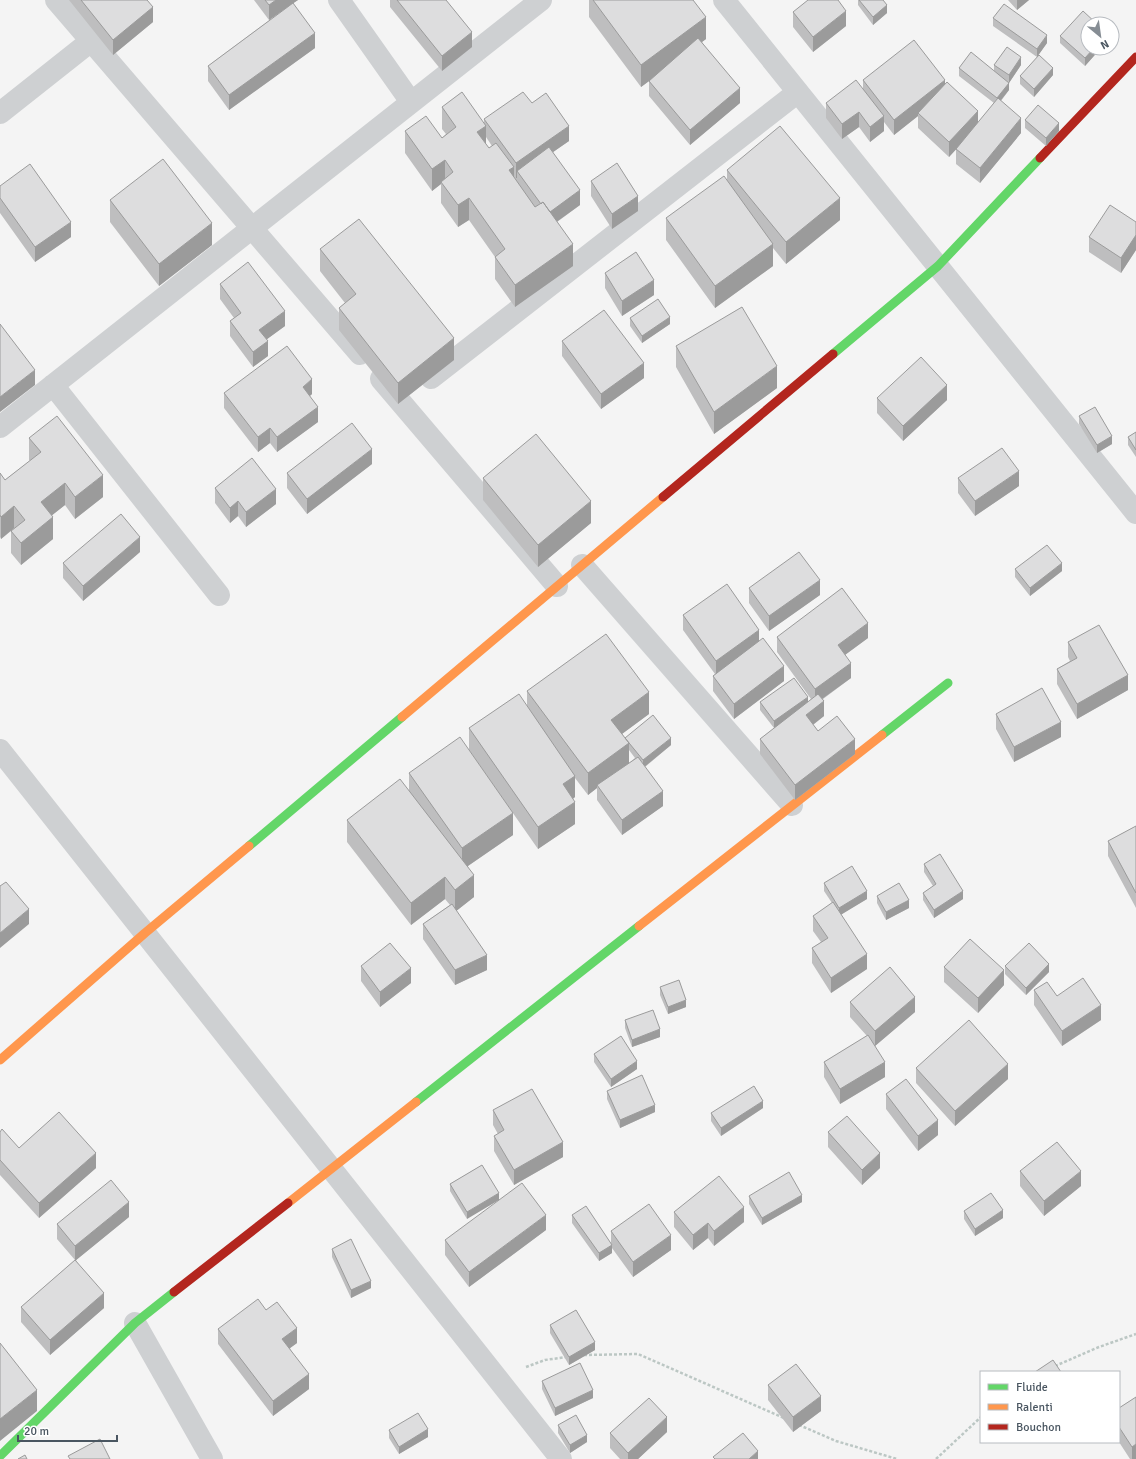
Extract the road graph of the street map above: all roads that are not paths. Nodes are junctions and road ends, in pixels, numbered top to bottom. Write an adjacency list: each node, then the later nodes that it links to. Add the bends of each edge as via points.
1 (56, 0): 5 (street)
2 (339, 0): 8 (street)
3 (541, 0): 8 (street)
4 (724, 0): 7 (street)
5 (91, 41): 9 (street); 10 (street)
6 (1136, 57): 11 (street)
7 (798, 92): 11 (street); 13 (street)
8 (411, 102): 10 (street)
9 (0, 113)
10 (252, 228): 12 (street); 13 (street)
11 (938, 266): 15 (street); 16 (street)
12 (53, 385): 14 (street); 18 (street)
13 (400, 402): 17 (street)
14 (0, 427)
15 (1136, 513)
16 (582, 565): 17 (street); 21 (street)
17 (557, 586): 22 (street)
18 (219, 595)
19 (948, 683): 21 (street)
20 (0, 750): 22 (street)
21 (792, 805): 24 (street)
22 (145, 932): 23 (street); 24 (street)
23 (0, 1060)
24 (331, 1169): 25 (street); 28 (street)
25 (135, 1323): 26 (street); 27 (street)
26 (0, 1456)
27 (212, 1459)
28 (561, 1459)

